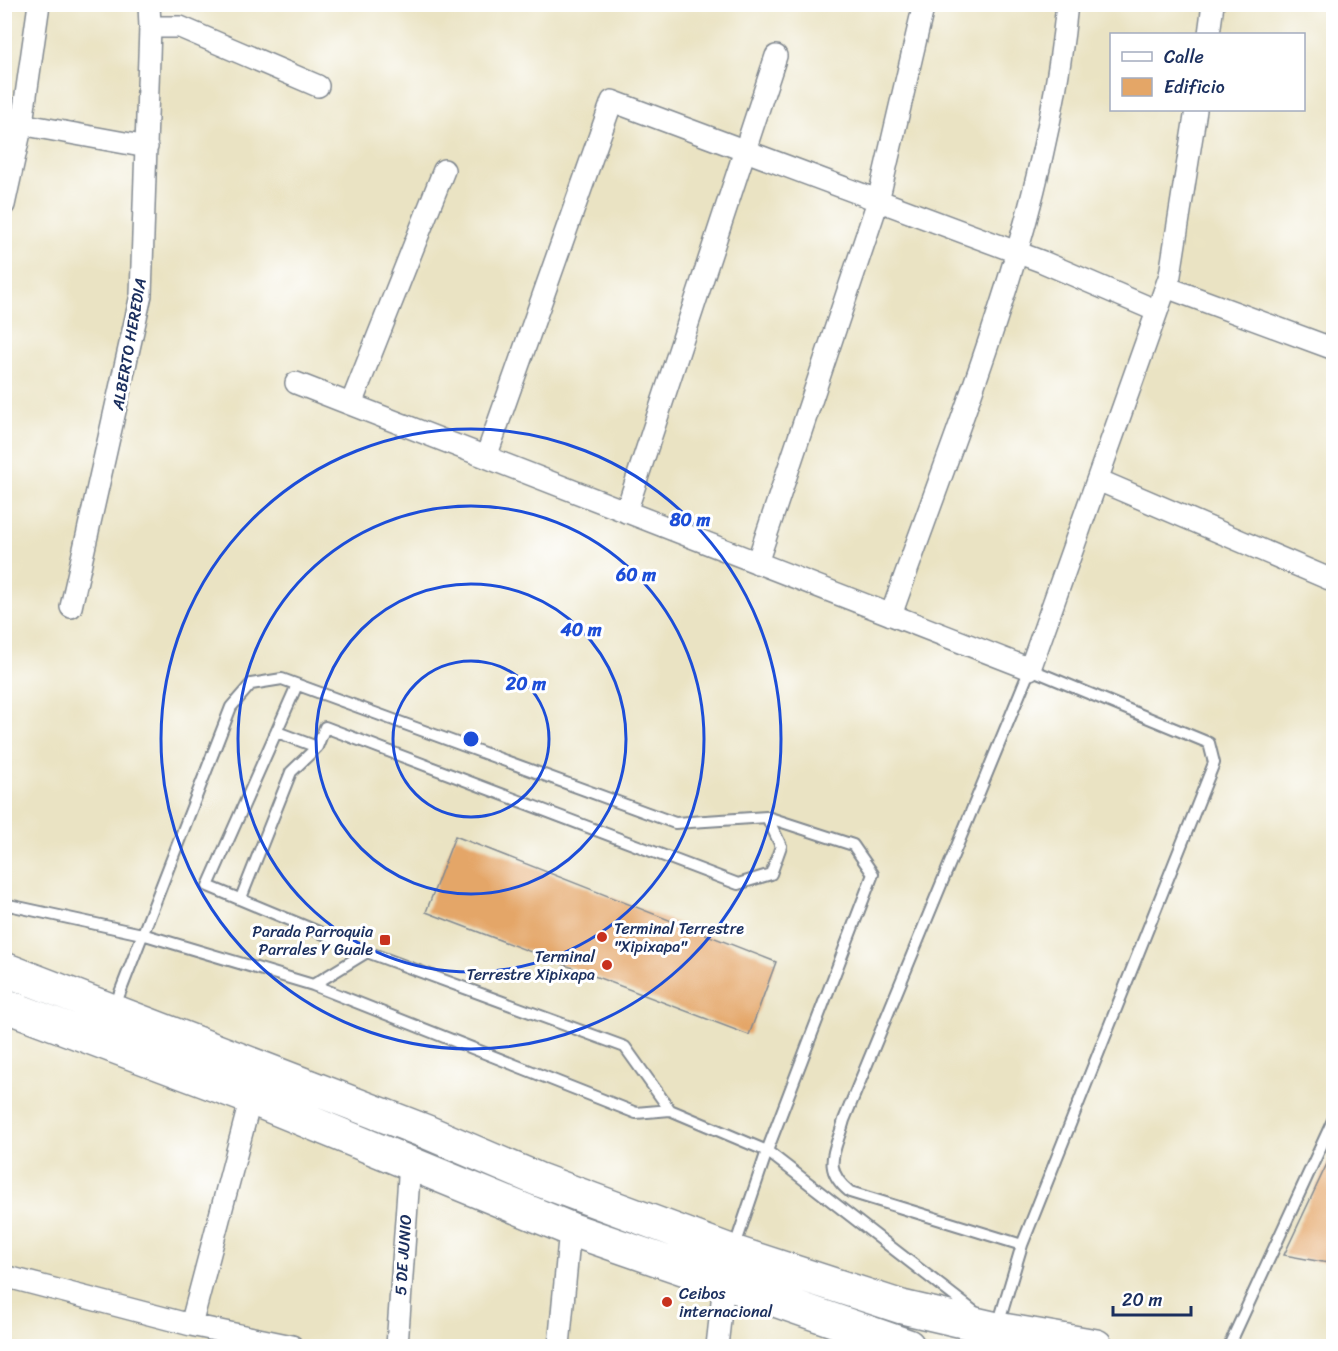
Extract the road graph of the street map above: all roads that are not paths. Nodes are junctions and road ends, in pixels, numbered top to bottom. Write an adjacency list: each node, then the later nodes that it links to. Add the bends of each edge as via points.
1 (39, 4): 11 (street)
2 (149, 4): 6 (street, ALBERTO HEREDIA)
3 (924, 4): 15 (street)
4 (1068, 4): 17 (street, via 1061,71)
5 (1213, 4): 7 (street)
6 (150, 27): 9 (street, via 180,27); 12 (street, ALBERTO HEREDIA)
7 (1209, 33)
8 (776, 56): 13 (street)
9 (318, 86)
10 (1197, 111): 18 (street)
11 (13, 122): 12 (street); 16 (street)
12 (147, 147): 28 (street, ALBERTO HEREDIA, via 141,295)
13 (745, 153): 15 (street); 23 (street, via 612,101); 25 (street)
14 (444, 170): 22 (street)
15 (878, 201): 17 (street); 26 (street)
16 (4, 205)
17 (1018, 253): 19 (street); 29 (street)
18 (1166, 287): 19 (street); 20 (street)
19 (1157, 311): 24 (street)
20 (1334, 349)
21 (296, 382): 22 (street)
22 (351, 404): 23 (street)
23 (486, 457): 25 (street)
24 (1098, 480): 27 (street); 30 (street)
25 (626, 512): 26 (street)
26 (757, 563): 29 (street)
27 (1334, 581)
28 (71, 607)
29 (891, 615): 30 (street)
30 (1030, 669): 49 (lane, via 1209,743 1214,763); 49 (lane, via 844,1120 831,1164 836,1181 850,1192)
31 (297, 685): 32 (lane); 34 (lane, via 675,823); 37 (lane, via 282,679 252,684 231,707)
32 (277, 732): 33 (lane); 35 (lane, via 208,886)
33 (317, 747): 34 (lane, via 325,727 738,884 771,874 781,846); 35 (lane, via 291,771)
34 (767, 817): 46 (lane, via 853,844 873,874)
35 (241, 898): 38 (lane)
36 (4, 904): 37 (lane)
37 (142, 934): 40 (lane); 42 (lane)
38 (367, 951): 40 (lane); 44 (lane, via 625,1047)
39 (4, 969): 42 (highway)
40 (312, 985): 44 (lane, via 636,1113)
41 (4, 1005): 43 (highway)
42 (112, 1013): 50 (highway)
43 (251, 1098): 47 (highway); 52 (street)
44 (670, 1110): 46 (lane)
45 (1334, 1118): 60 (lane)
46 (767, 1151): 50 (lane); 53 (lane)
47 (410, 1163): 48 (highway); 56 (street, 5 DE JUNIO)
48 (570, 1229): 50 (highway); 57 (street)
49 (1022, 1245): 53 (lane)
50 (728, 1268): 53 (highway); 54 (highway); 58 (street)
51 (4, 1276): 52 (street)
52 (191, 1325): 55 (street)
53 (997, 1329): 59 (highway)
54 (904, 1346)
55 (292, 1347)
56 (397, 1347)
57 (559, 1347)
58 (717, 1347)
59 (1096, 1347)
60 (1229, 1347)

